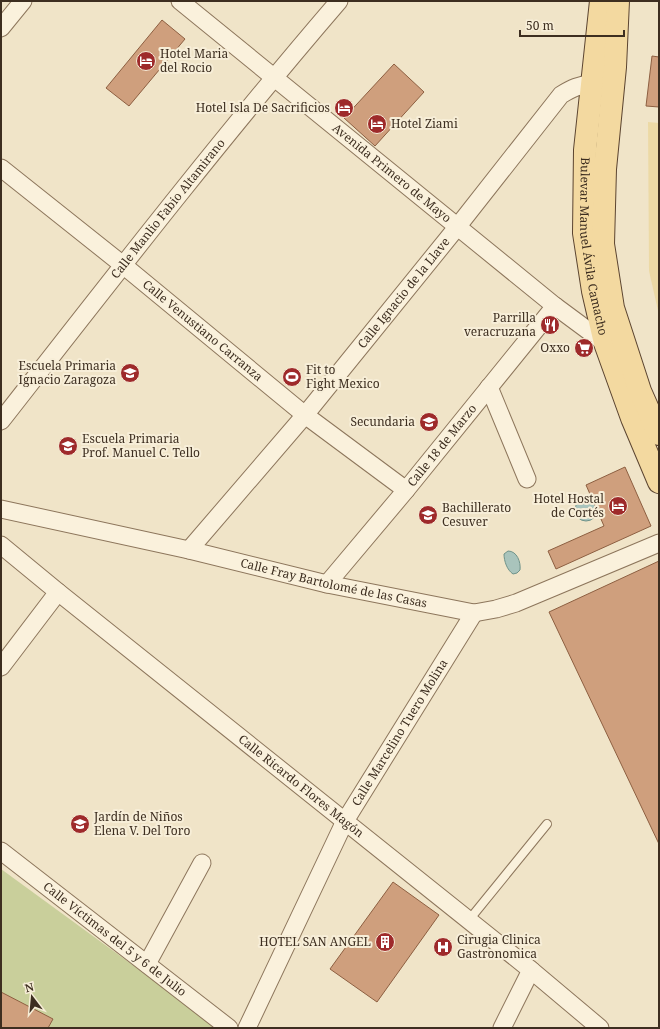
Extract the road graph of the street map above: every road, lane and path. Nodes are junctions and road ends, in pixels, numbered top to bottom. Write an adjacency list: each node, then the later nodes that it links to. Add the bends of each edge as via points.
1 (23, 1): 5 (street)
2 (180, 1): 6 (street, Avenida Primero de Mayo)
3 (338, 1): 6 (street, Calle Manlio Fabio Altamirano)
4 (605, 7): 7 (main road, Bulevar Manuel Ávila Camacho); 16 (main road, Bulevar Manuel Ávila Camacho, via 614,67 605,169 603,244 613,308 640,391)
5 (2, 24)
6 (273, 77): 9 (street, Avenida Primero de Mayo); 10 (street, Calle Manlio Fabio Altamirano)
7 (592, 84): 9 (street, Calle Ignacio de la Llave, via 580,85 561,95); 12 (main road, Bulevar Manuel Ávila Camacho, via 585,150 584,233 593,291)
8 (1, 168): 10 (street, Calle Venustiano Carranza)
9 (458, 226): 11 (street, Avenida Primero de Mayo); 14 (street, Calle Ignacio de la Llave)
10 (123, 265): 14 (street, Calle Venustiano Carranza); 15 (street, Calle Manlio Fabio Altamirano)
11 (555, 306): 12 (street, Avenida Primero de Mayo); 13 (street, Calle 18 de Marzo)
12 (605, 343): 18 (main road, Bulevar Manuel Ávila Camacho)
13 (489, 387): 17 (street); 19 (street, Calle 18 de Marzo)
14 (305, 415): 19 (street, Calle Venustiano Carranza); 23 (street, Calle Ignacio de la Llave)
15 (1, 420)
16 (659, 434)
17 (527, 479)
18 (659, 482)
19 (406, 490): 24 (street, Calle 18 de Marzo)
20 (1, 509): 23 (street, Calle Fray Bartolomé de las Casas)
21 (659, 543): 26 (street, Calle Fray Bartolomé de las Casas, via 516,603)
22 (1, 545): 25 (street, Calle Ricardo Flores Magón)
23 (189, 550): 24 (street, Calle Fray Bartolomé de las Casas)
24 (327, 584): 26 (street, Calle Fray Bartolomé de las Casas)
25 (58, 592): 27 (street); 28 (street, Calle Ricardo Flores Magón)
26 (474, 613): 28 (street, Calle Marcelino Tuero Molina)
27 (1, 667)
28 (345, 821): 32 (street, Calle Ricardo Flores Magón); 36 (street, Calle Marcelino Tuero Molina)
29 (547, 824): 32 (lane)
30 (1, 850): 33 (street, Calle Víctimas del 5 y 6 de Julio)
31 (202, 863): 33 (street)
32 (469, 920): 34 (street, Calle Ricardo Flores Magón)
33 (147, 964): 35 (street, Calle Víctimas del 5 y 6 de Julio)
34 (531, 970): 37 (street); 38 (street, Calle Ricardo Flores Magón)
35 (229, 1028)
36 (247, 1028)
37 (502, 1028)
38 (600, 1028)

